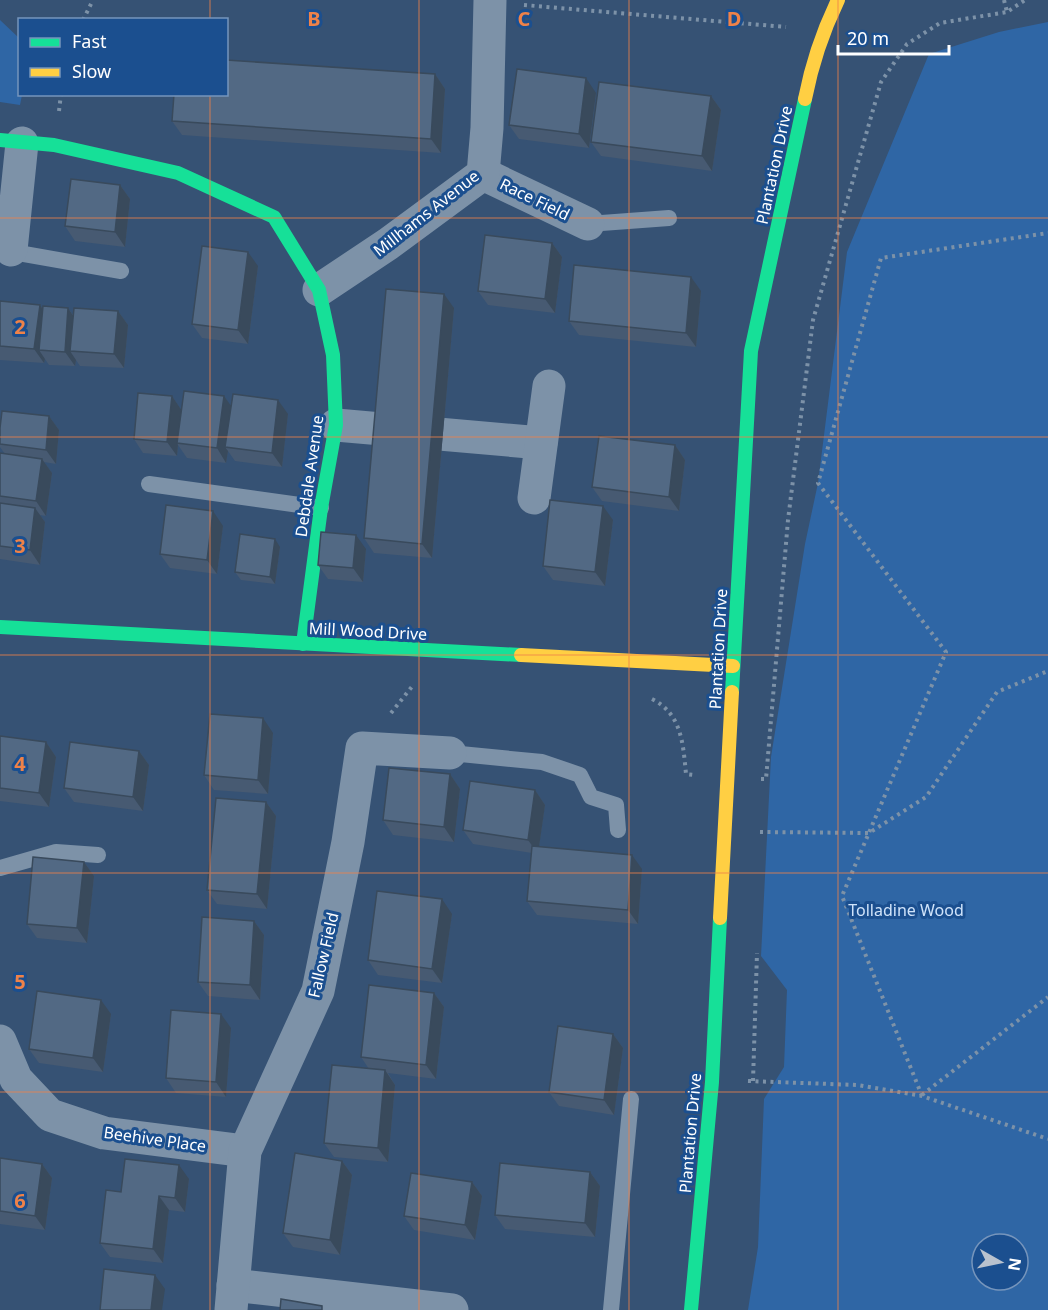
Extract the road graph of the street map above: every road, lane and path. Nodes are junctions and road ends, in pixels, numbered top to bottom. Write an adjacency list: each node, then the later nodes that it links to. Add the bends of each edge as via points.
1 (93, 0): 7 (path)
2 (838, 0): 8 (street, Plantation Drive)
3 (1004, 0): 6 (path)
4 (1025, 0): 6 (path)
5 (490, 1): 8 (path); 10 (street, Millhams Avenue)
6 (1007, 12): 31 (path, via 940,23 907,44 881,82 813,320 788,520 766,779)
7 (84, 18)
8 (823, 30): 25 (street, Plantation Drive, via 811,68 752,351)
9 (11, 142): 14 (street); 16 (street, Debdale Avenue, via 54,145 178,173 274,217)
10 (483, 174): 12 (street, Race Field); 16 (street, Millhams Avenue)
11 (669, 218): 12 (lane)
12 (588, 224)
13 (1048, 233): 34 (path, via 881,258 818,483 946,652)
14 (5, 251): 15 (lane)
15 (121, 271)
16 (319, 290): 18 (street, Debdale Avenue, via 333,355)
17 (549, 386): 19 (street)
18 (336, 425): 19 (street); 22 (street, Debdale Avenue)
19 (541, 443): 21 (street)
20 (148, 484): 22 (lane)
21 (534, 498)
22 (321, 508): 24 (street, Debdale Avenue)
23 (0, 627): 24 (street, Mill Wood Drive)
24 (303, 644): 25 (street, Mill Wood Drive)
25 (734, 666): 31 (street, Plantation Drive)
26 (1048, 671): 34 (path, via 997,692 926,797)
27 (405, 680): 28 (path)
28 (417, 681)
29 (647, 696): 31 (path, via 665,705 681,734 686,774)
30 (450, 753): 32 (lane, via 542,762 580,775 591,797 616,804); 43 (street, Fallow Field, via 362,748 318,991)
31 (727, 778): 39 (street, Plantation Drive)
32 (618, 830)
33 (760, 832): 34 (path)
34 (869, 832): 40 (path, via 842,896)
35 (98, 855): 36 (lane, via 56,852)
36 (0, 868)
37 (1048, 997): 40 (path)
38 (0, 1041): 43 (street, Beehive Place, via 16,1079 50,1115 104,1133)
39 (712, 1082): 40 (path, via 857,1086); 47 (street, Plantation Drive)
40 (922, 1096): 42 (path)
41 (631, 1099): 46 (lane)
42 (1048, 1139)
43 (245, 1151): 44 (street, Fallow Field)
44 (232, 1297): 45 (street)
45 (452, 1310)
46 (611, 1310)
47 (691, 1310)

